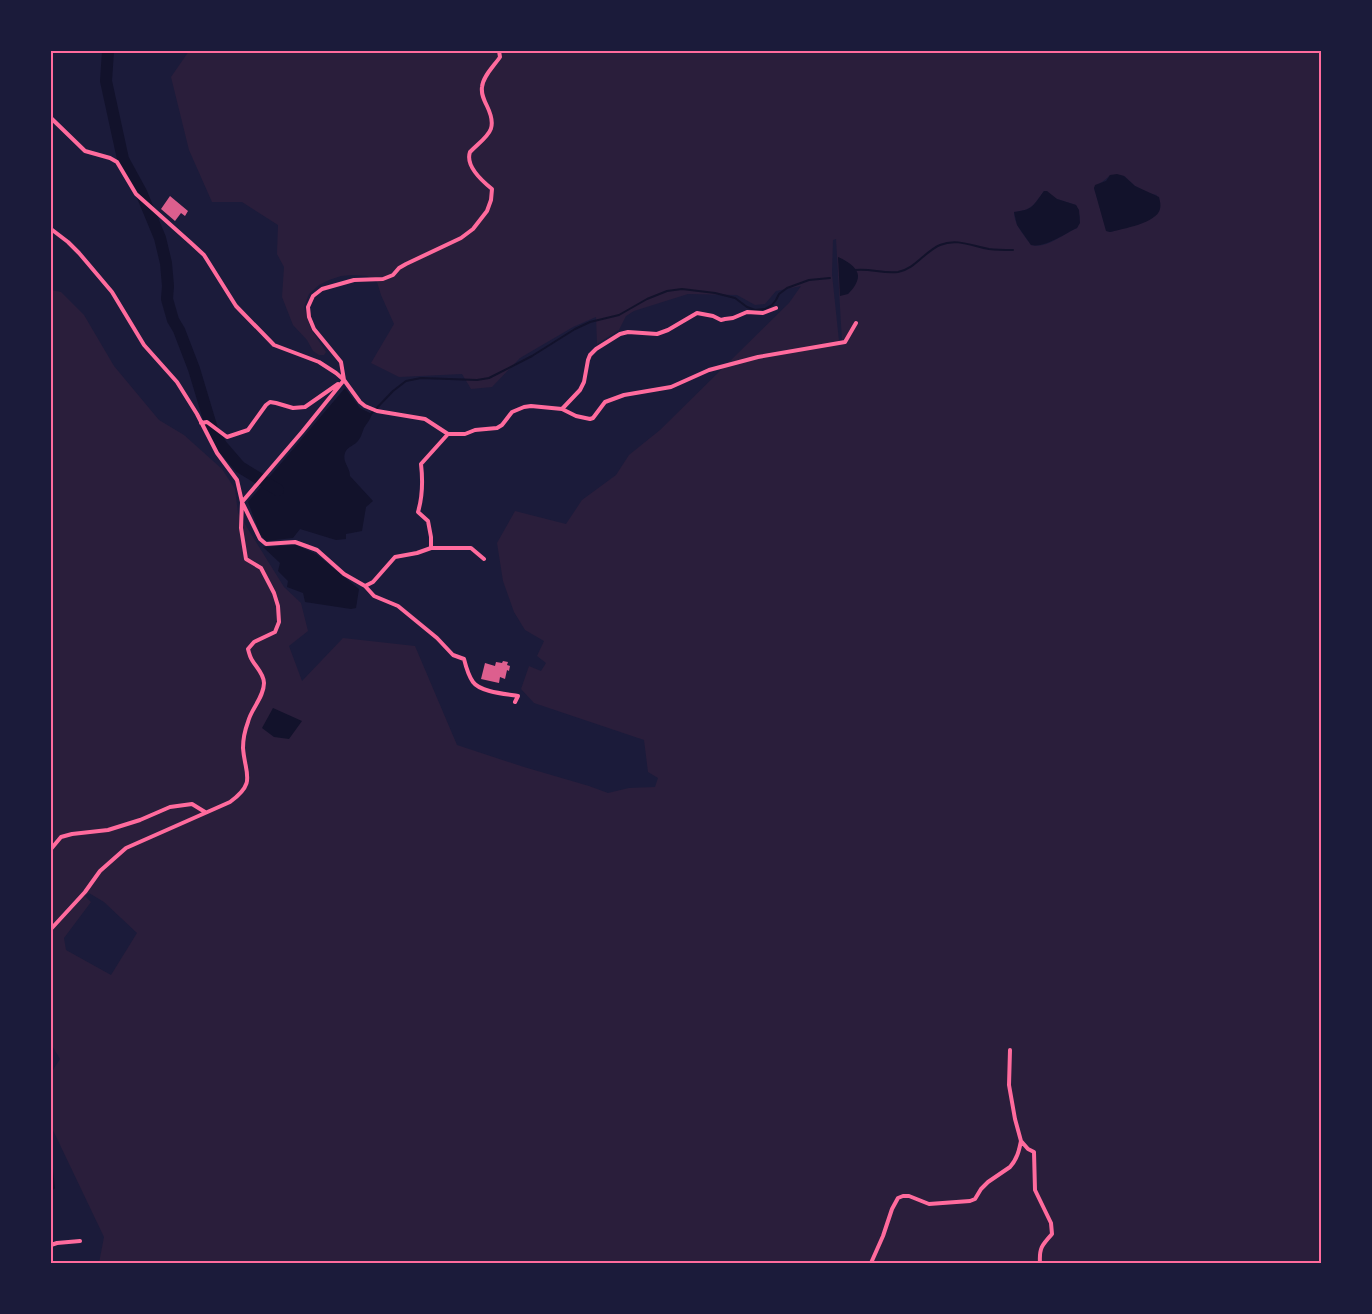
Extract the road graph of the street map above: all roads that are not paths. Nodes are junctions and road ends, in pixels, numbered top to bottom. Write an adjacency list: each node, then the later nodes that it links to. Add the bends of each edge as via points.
1 (499, 51): 6 (street, via 500,57 482,86 483,98 492,116 492,128 468,156 471,166 492,189 487,211 461,238 406,264 393,275 384,279 354,280 322,289 313,296 308,307 309,317 314,329 341,362)
2 (51, 118): 6 (street, via 85,151 117,162 136,194 204,255 236,306 274,345 319,362)
3 (51, 229): 8 (street, via 79,253 112,292 140,340 177,382)
4 (776, 308): 7 (street, via 721,320 698,313 657,334 620,334 590,356 580,390)
5 (856, 323): 7 (street, via 845,342 758,357 709,370 671,387 624,395 605,402 590,419)
6 (344, 380): 8 (street, via 305,406 293,408 270,402 248,430 227,436 207,422); 9 (street, via 360,402 375,410 425,420); 10 (street)
7 (562, 409): 9 (street, via 531,406 512,412 497,428)
8 (201, 423): 10 (street, via 237,480)
9 (448, 434): 11 (street, via 421,464 423,484 418,512 428,521)
10 (242, 502): 13 (street, via 260,539 266,544 295,542 317,550 344,574); 15 (street, via 241,528 246,559 261,568 274,593 279,622 275,632 254,642 248,649 264,682 244,733 246,786 230,802)
11 (431, 548): 12 (street, via 471,548); 13 (street, via 395,556 373,582)
12 (484, 559)
13 (365, 586): 14 (street, via 374,596 398,606 453,655 464,659 474,684 492,692 518,696)
14 (515, 702)
15 (205, 812): 16 (street, via 192,804 170,807 108,830 61,837); 17 (street, via 126,848 100,871)
16 (51, 850)
17 (51, 929)
18 (1010, 1050): 19 (street, via 1009,1085)
19 (1021, 1141): 22 (street, via 1014,1162 981,1189 975,1199 929,1204 909,1196 898,1198); 23 (street, via 1034,1152 1035,1190 1051,1222 1052,1234 1042,1244)
20 (80, 1242): 21 (street)
21 (51, 1245)
22 (871, 1263)
23 (1040, 1263)

